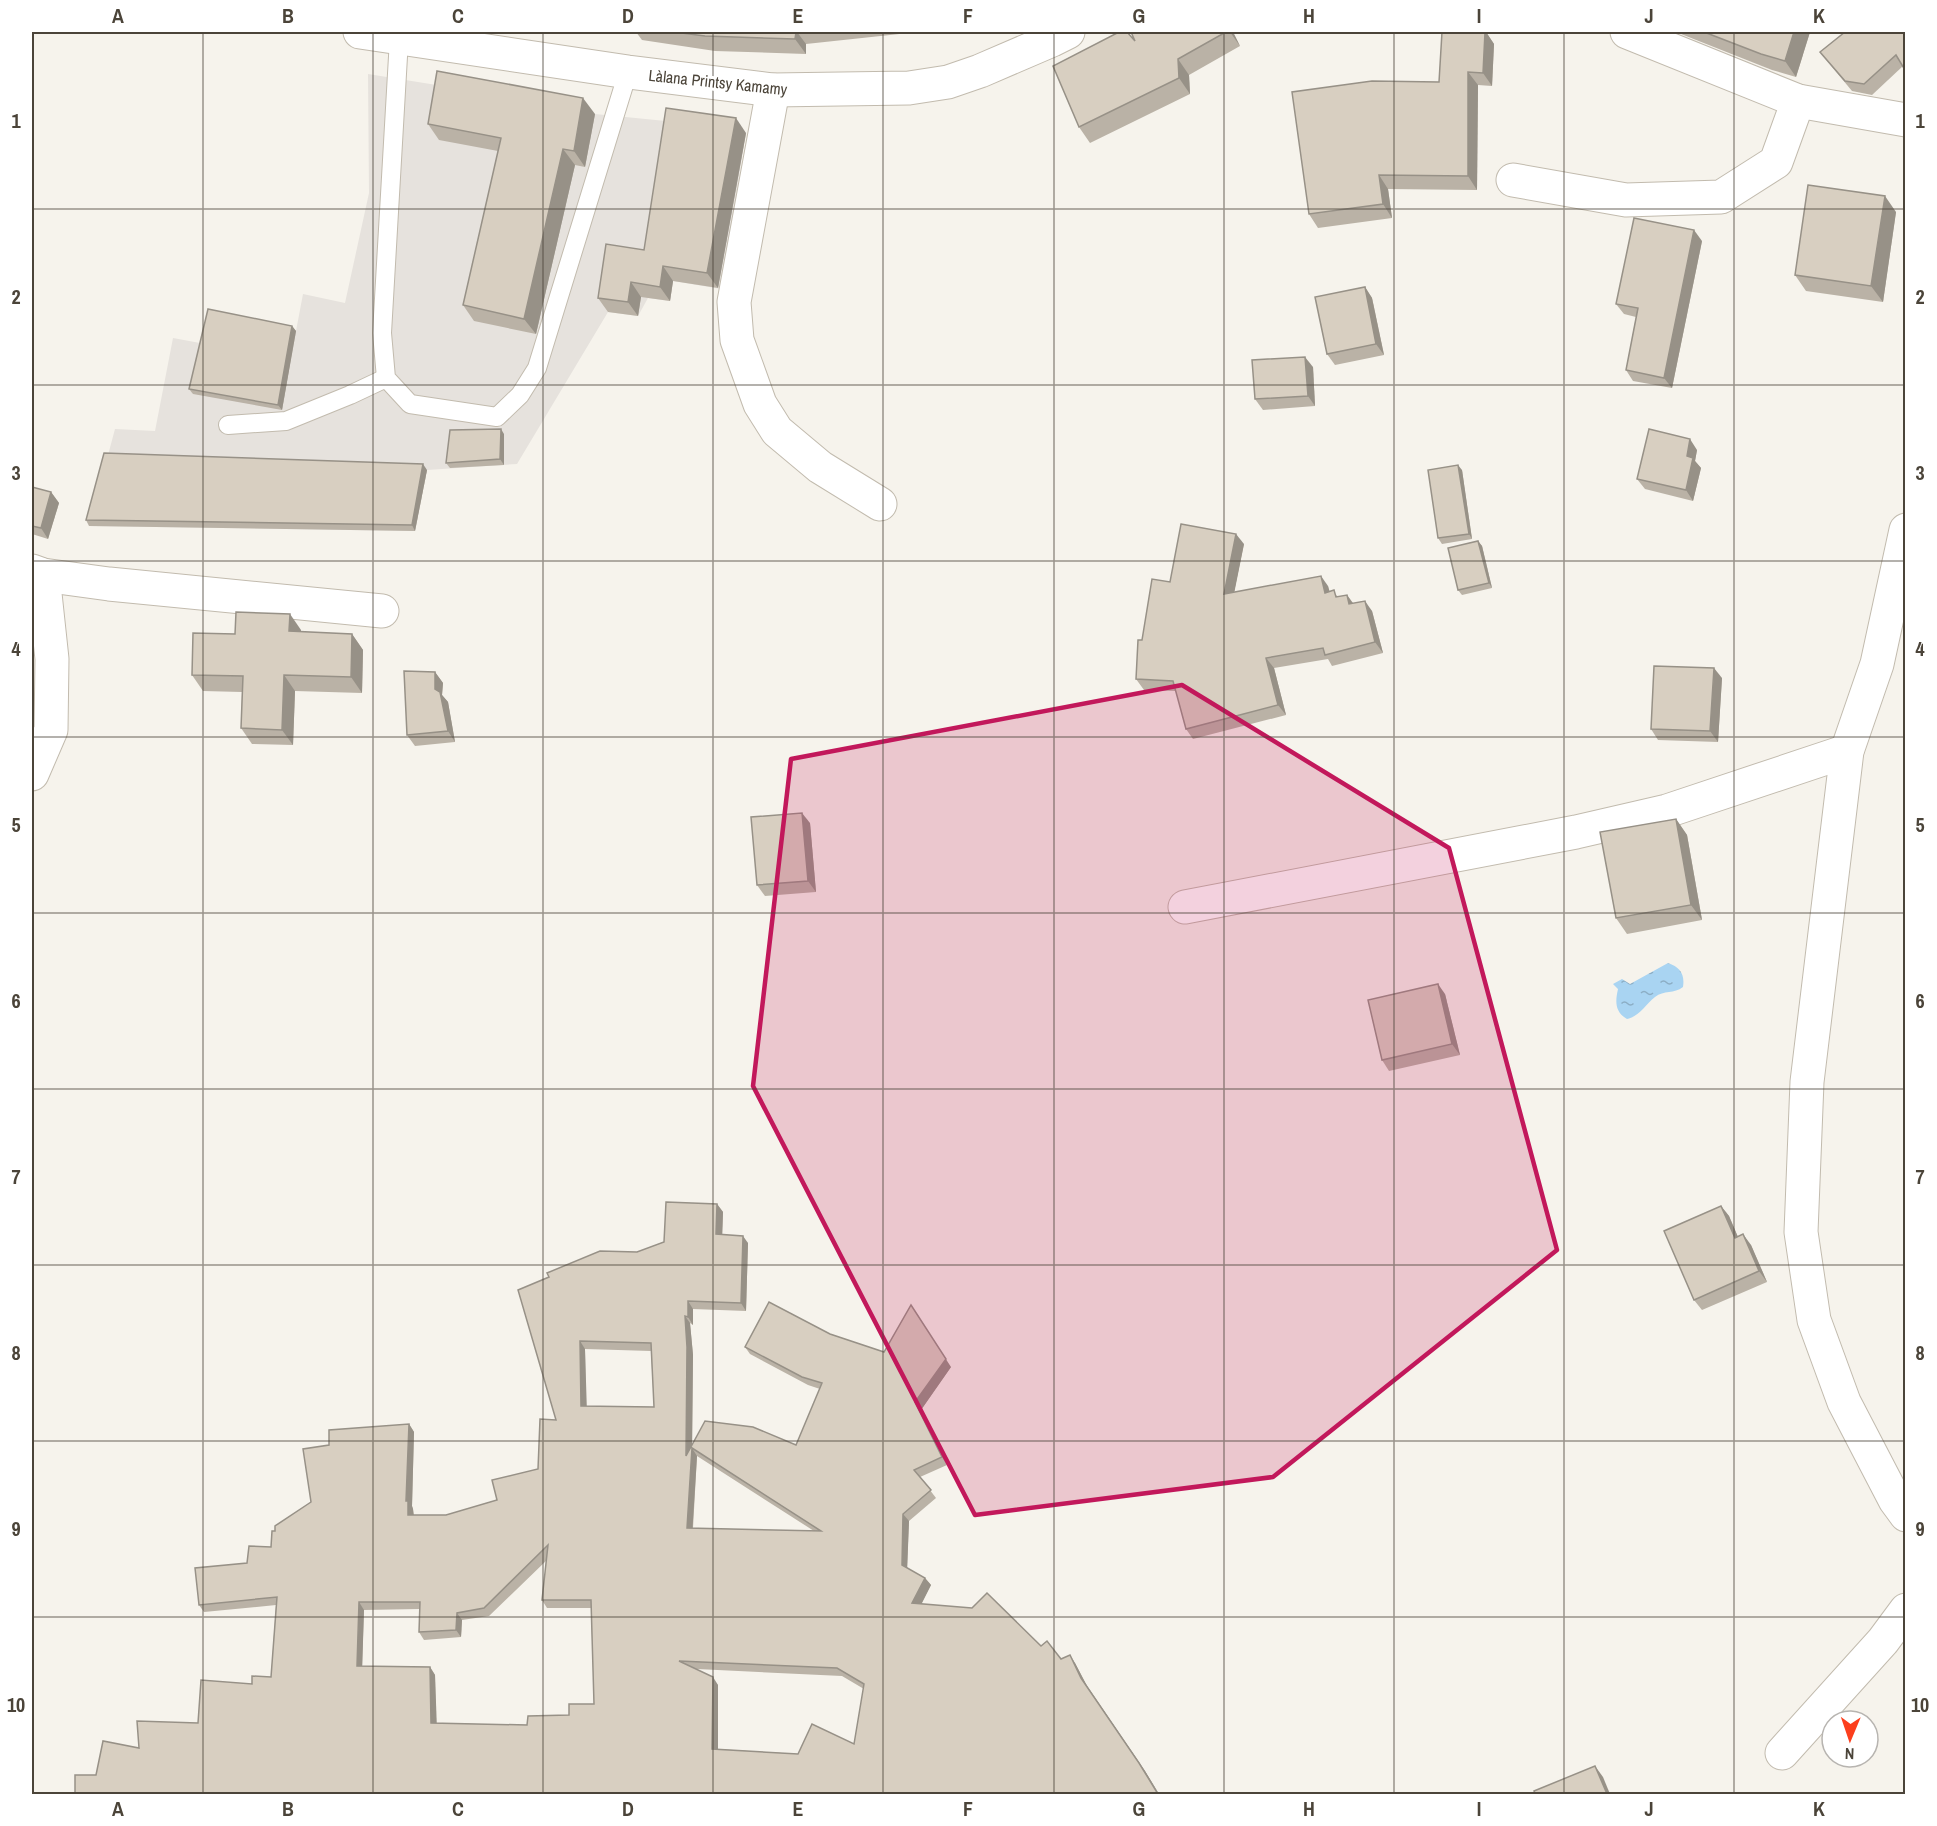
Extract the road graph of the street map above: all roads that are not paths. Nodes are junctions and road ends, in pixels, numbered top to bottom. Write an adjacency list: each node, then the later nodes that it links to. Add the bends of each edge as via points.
1 (360, 32): 4 (street, Làlana Printsy Kamamy)
2 (1068, 32): 6 (street, Làlana Printsy Kamamy, via 948,82 909,88)
3 (1627, 32): 7 (street)
4 (399, 39): 5 (street, Làlana Printsy Kamamy); 10 (lane, via 382,333)
5 (628, 72): 6 (street, Làlana Printsy Kamamy); 10 (lane, via 537,368 520,395 496,417 410,404)
6 (773, 90): 12 (street, via 734,302 737,340 760,404 777,431 820,467)
7 (1798, 101): 8 (street); 9 (street, via 1776,162 1721,197 1626,200)
8 (1905, 120)
9 (1513, 180)
10 (386, 378): 11 (lane, via 286,421)
11 (228, 425)
12 (880, 504)
13 (1905, 530): 16 (street, via 1877,664)
14 (37, 573): 15 (street, via 109,584); 17 (street, via 52,659 51,730)
15 (382, 611)
16 (1848, 751): 18 (street, via 1667,811); 19 (street, via 1807,1082 1801,1232 1814,1320 1844,1402)
17 (32, 774)
18 (1185, 907)
19 (1905, 1515)
20 (1905, 1610): 21 (street, via 1883,1641)
21 (1782, 1753)

